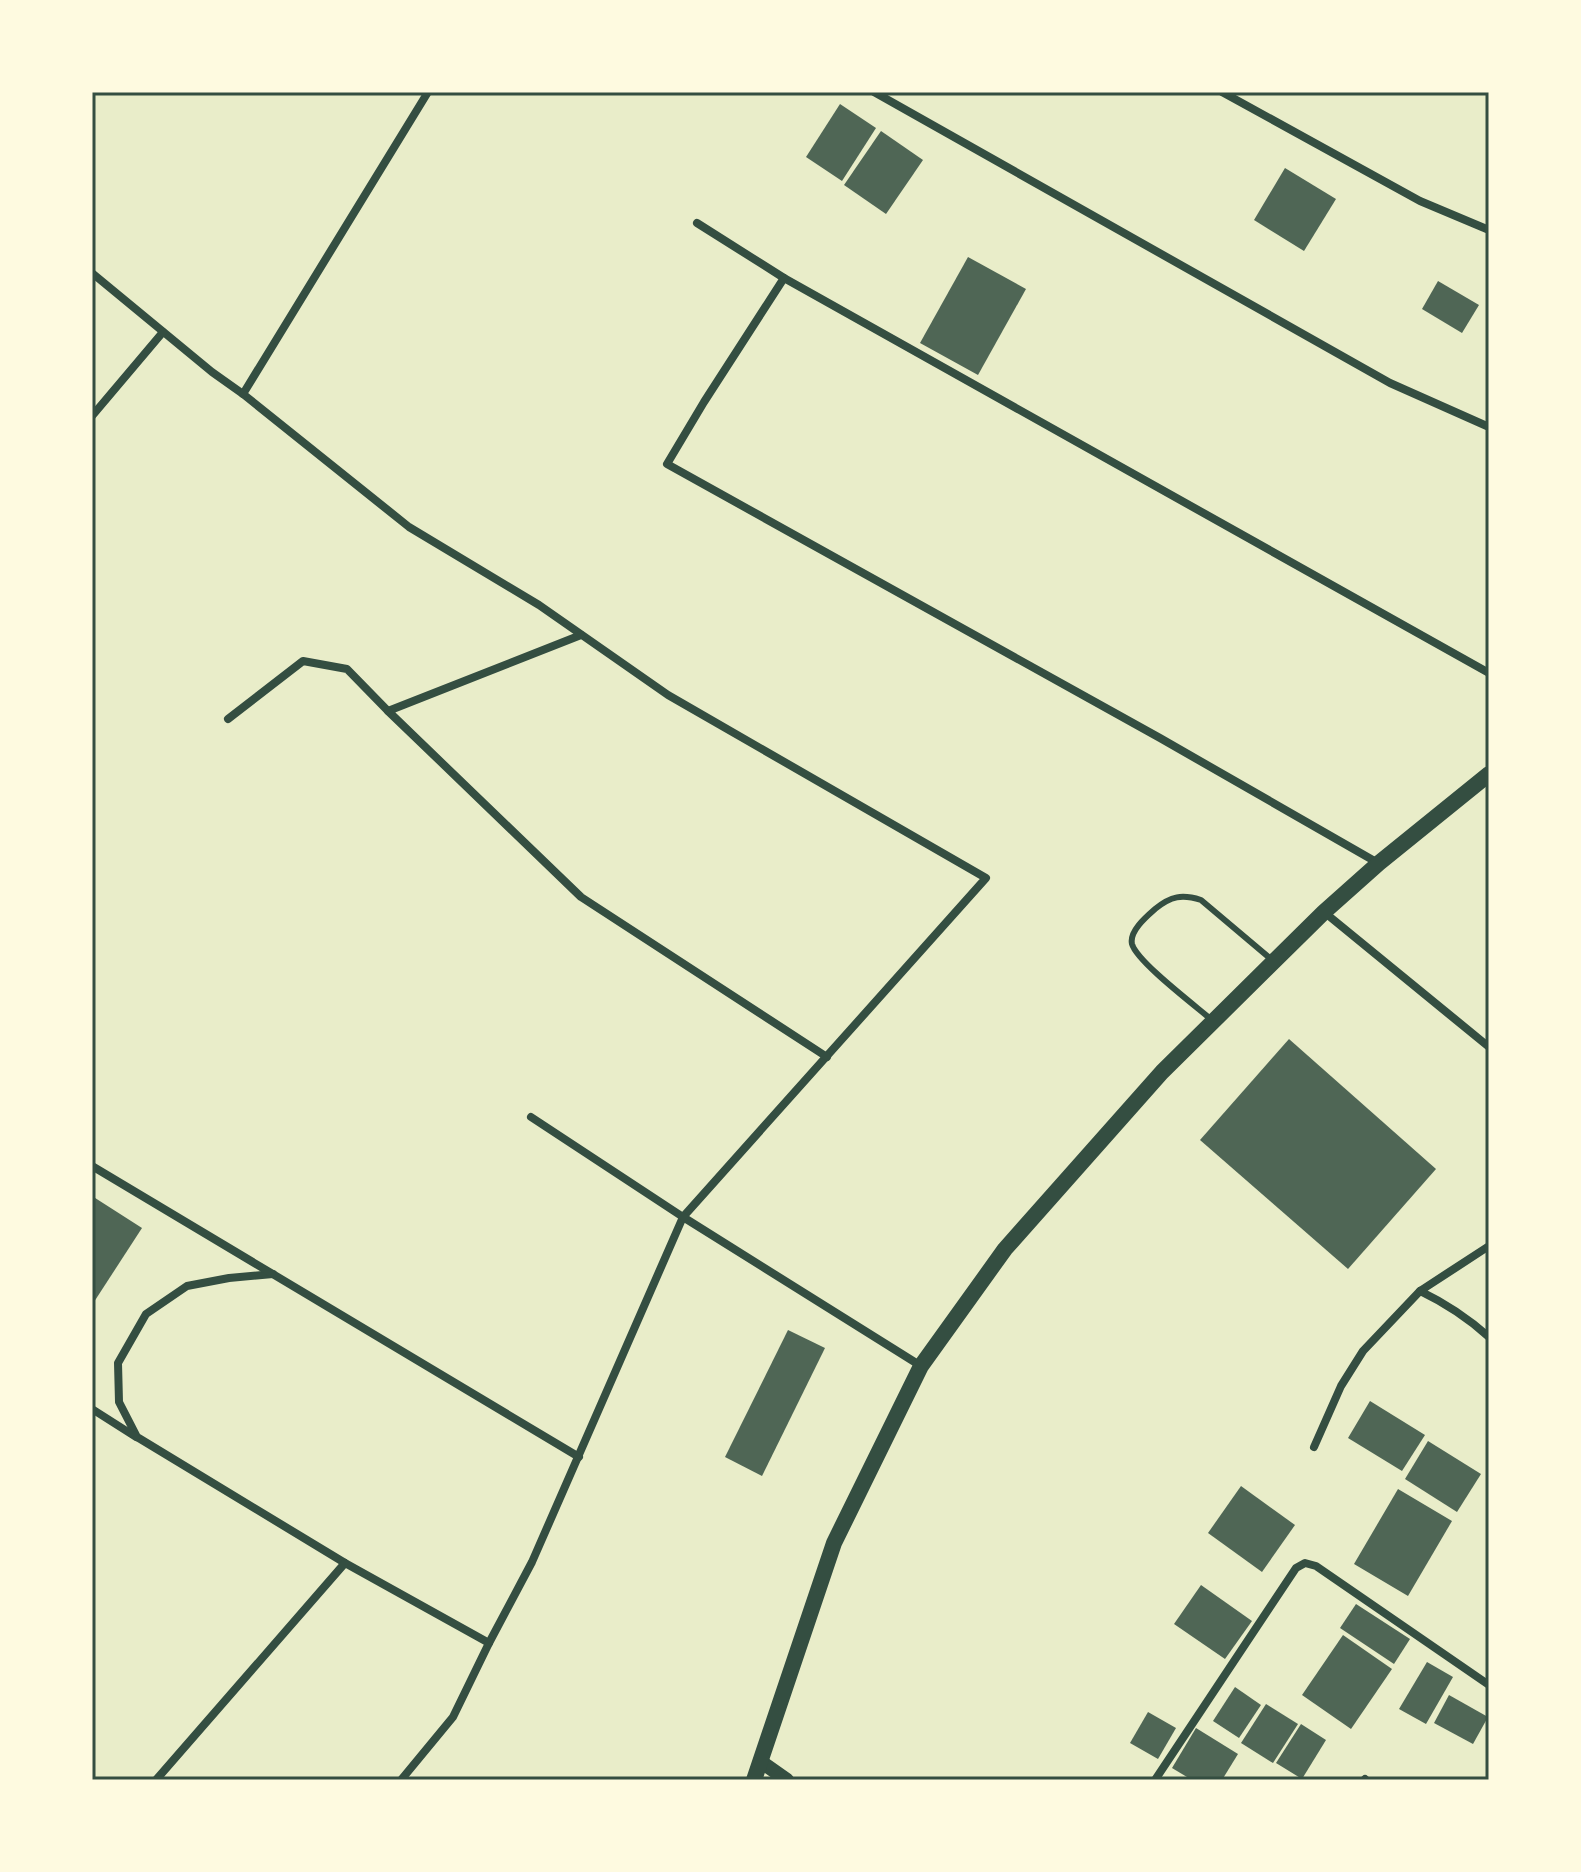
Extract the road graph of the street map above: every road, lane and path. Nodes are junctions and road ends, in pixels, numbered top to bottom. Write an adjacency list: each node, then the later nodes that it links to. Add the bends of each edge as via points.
1 (428, 92): 9 (street)
2 (874, 92): 11 (street, via 1390,383)
3 (1222, 92): 5 (street, via 1420,201)
4 (697, 223): 7 (street)
5 (1489, 230)
6 (92, 273): 8 (street)
7 (784, 278): 13 (street); 17 (street, via 667,464)
8 (163, 332): 9 (street); 10 (street)
9 (243, 394): 12 (street, via 409,527)
10 (92, 416)
11 (1489, 427)
12 (581, 635): 14 (street); 22 (street, via 668,695 986,878)
13 (1489, 673)
14 (388, 711): 15 (street, via 347,669 303,661); 22 (street, via 581,897)
15 (228, 719)
16 (1489, 774): 17 (main road)
17 (1379, 863): 18 (main road)
18 (1324, 912): 19 (main road); 21 (street)
19 (1274, 962): 20 (main road); 20 (lane, via 1201,900 1179,895 1144,918 1132,936 1141,959)
20 (1213, 1021): 30 (main road, via 1005,1249)
21 (1489, 1047)
22 (827, 1057): 25 (street)
23 (531, 1117): 25 (street)
24 (92, 1166): 27 (street)
25 (683, 1217): 30 (street); 34 (street)
26 (1489, 1246): 28 (street)
27 (273, 1274): 32 (street, via 187,1286 146,1314 118,1363 119,1402); 34 (street)
28 (1420, 1291): 29 (street); 33 (street, via 1363,1351)
29 (1489, 1337)
30 (921, 1366): 38 (main road, via 834,1543)
31 (92, 1409): 32 (street)
32 (137, 1437): 35 (street)
33 (1314, 1447)
34 (579, 1457): 36 (street)
35 (345, 1563): 36 (street); 39 (street)
36 (489, 1643): 40 (street, via 453,1717)
37 (1489, 1685): 43 (street, via 1305,1563 1296,1568)
38 (760, 1761): 41 (main road); 42 (street)
39 (156, 1780)
40 (401, 1780)
41 (754, 1780)
42 (787, 1780)
43 (1155, 1780)

